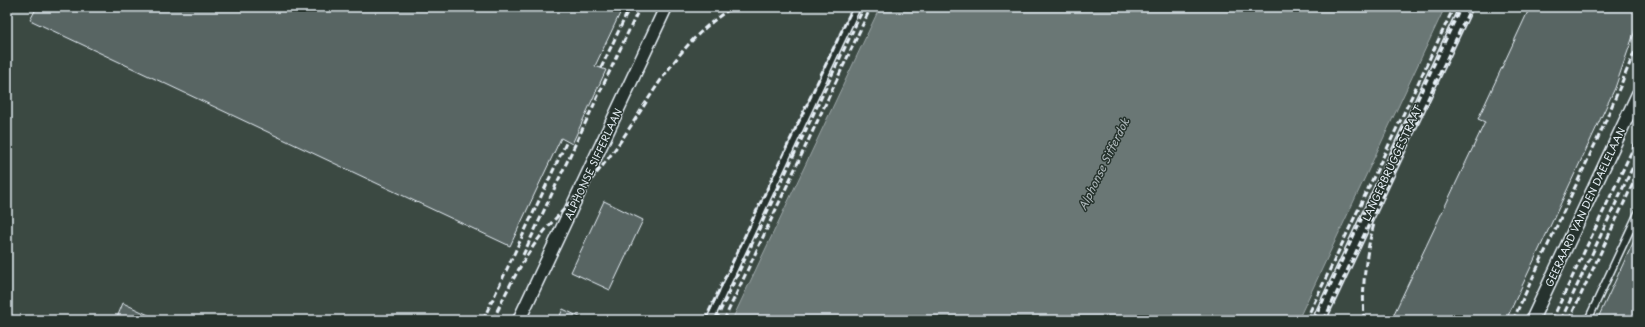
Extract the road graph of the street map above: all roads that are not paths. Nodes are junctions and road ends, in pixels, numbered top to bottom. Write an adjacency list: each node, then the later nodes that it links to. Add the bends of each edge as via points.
1 (666, 7): 6 (street, ALPHONSE SIFFERLAAN)
2 (857, 7): 7 (lane)
3 (1466, 7): 8 (street, LANGERBRUGGESTRAAT)
4 (1638, 94): 9 (street, GEERAARD VAN DEN DAELELAAN)
5 (1638, 213): 10 (lane)
6 (519, 320)
7 (710, 320)
8 (1318, 320)
9 (1532, 320)
10 (1588, 320)

